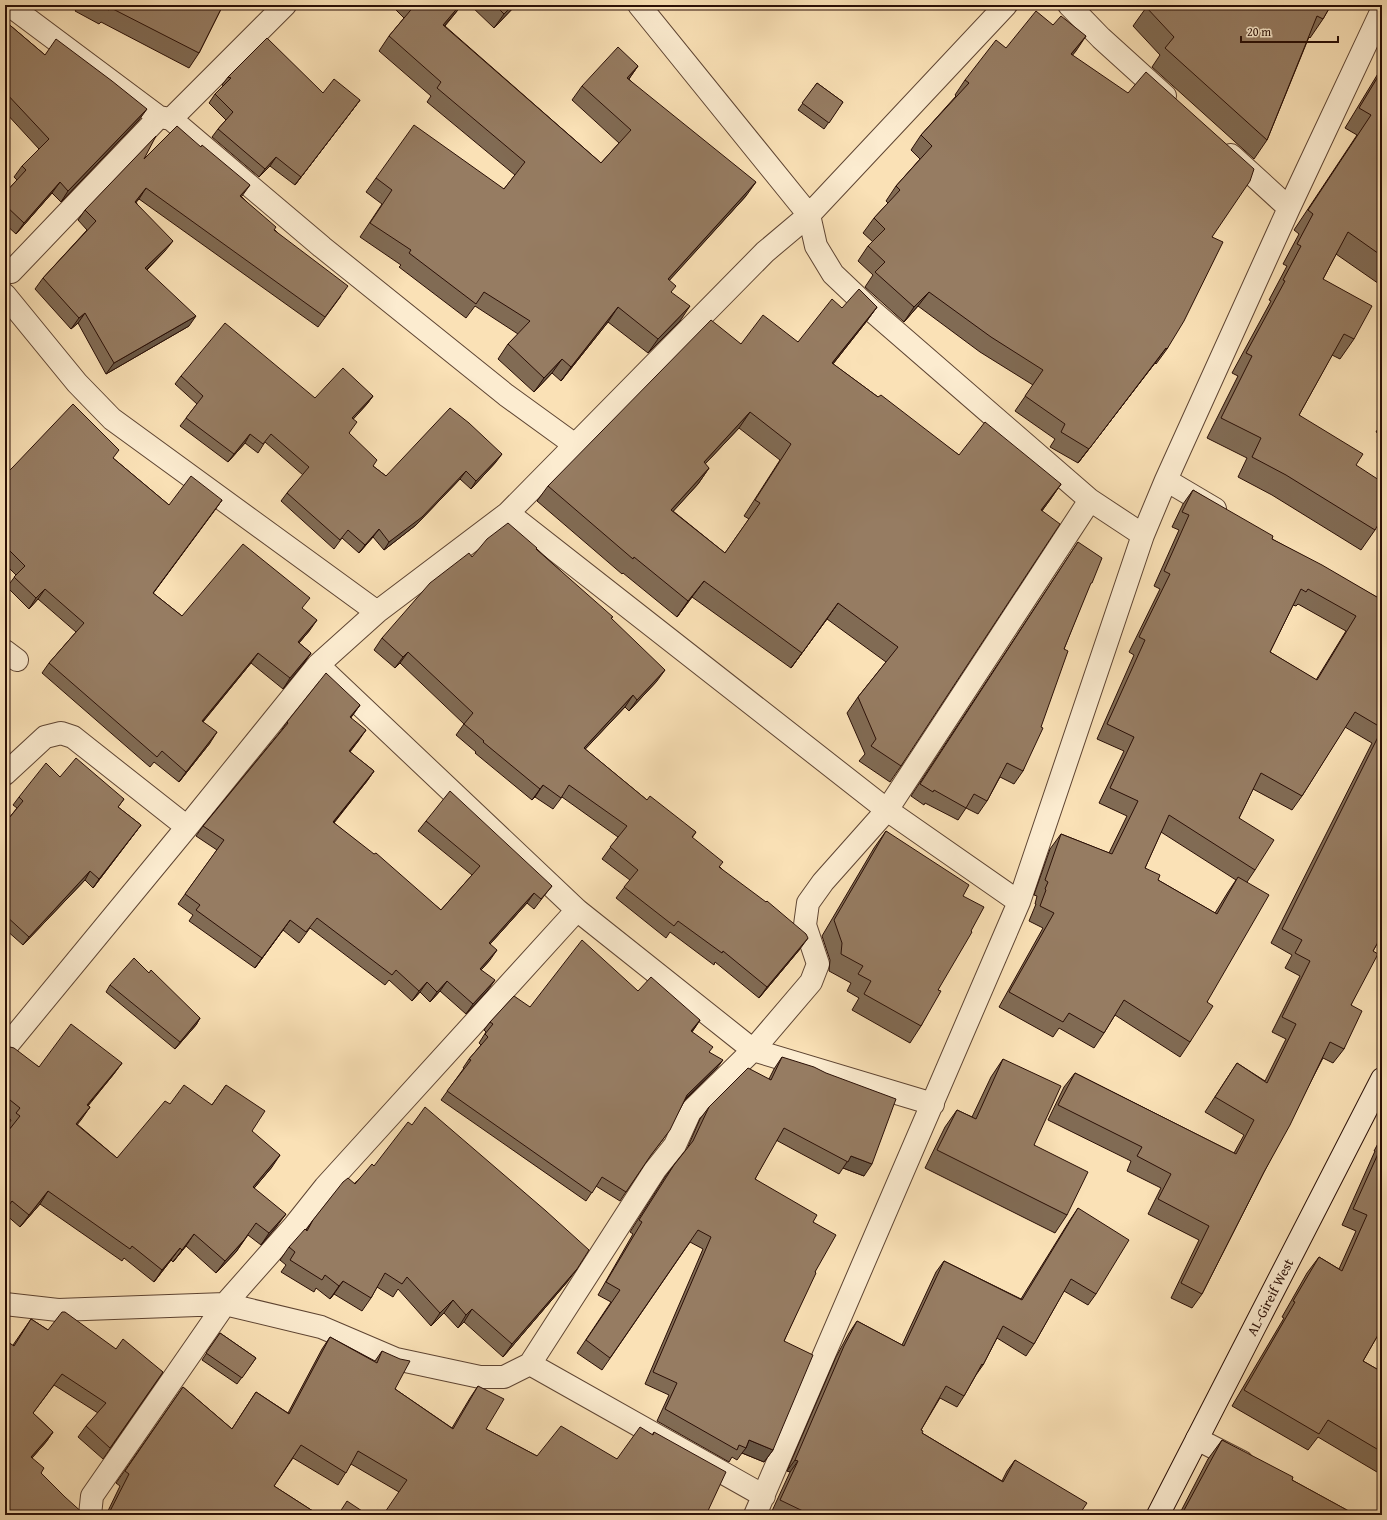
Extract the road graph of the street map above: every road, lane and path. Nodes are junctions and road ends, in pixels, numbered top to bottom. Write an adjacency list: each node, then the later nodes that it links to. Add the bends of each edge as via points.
1 (9, 5): 8 (street)
2 (285, 5): 8 (street)
3 (639, 5): 11 (street)
4 (1006, 5): 11 (street)
5 (1069, 5): 7 (street, via 1101,38)
6 (1382, 10): 10 (street)
7 (1178, 107)
8 (165, 118): 12 (street); 14 (street, via 506,395)
9 (1219, 144): 10 (street)
10 (1289, 208): 15 (street)
11 (809, 215): 14 (street, via 765,252); 16 (street, via 816,246 833,274)
12 (7, 272)
13 (5, 295): 20 (street, via 77,383 112,418)
14 (575, 445): 17 (street)
15 (1166, 480): 18 (street); 19 (street)
16 (1090, 500): 19 (street); 23 (street)
17 (508, 513): 20 (street); 23 (street)
18 (1233, 519)
19 (1143, 535): 25 (street)
20 (377, 612): 21 (street)
21 (318, 665): 24 (street); 26 (street)
22 (5, 774): 24 (street, via 45,737 61,733 73,737)
23 (887, 810): 25 (street); 28 (street, via 808,902 805,925 818,964 811,982)
24 (187, 827): 27 (street)
25 (1019, 902): 30 (street)
26 (577, 910): 28 (street); 32 (street, via 325,1187)
27 (5, 1048)
28 (753, 1050): 30 (street); 33 (street, via 690,1112 674,1145 655,1170)
29 (1382, 1079): 34 (street, AL-Gireif West)
30 (932, 1104): 36 (street)
31 (5, 1304): 32 (street, via 58,1310)
32 (225, 1304): 33 (street, via 321,1327 396,1359 480,1377 504,1377); 37 (street, via 92,1496)
33 (530, 1364): 36 (street)
34 (1197, 1439): 35 (street); 38 (street, AL-Gireif West)
35 (1259, 1472)
36 (760, 1505)
37 (90, 1515)
38 (1158, 1515)

